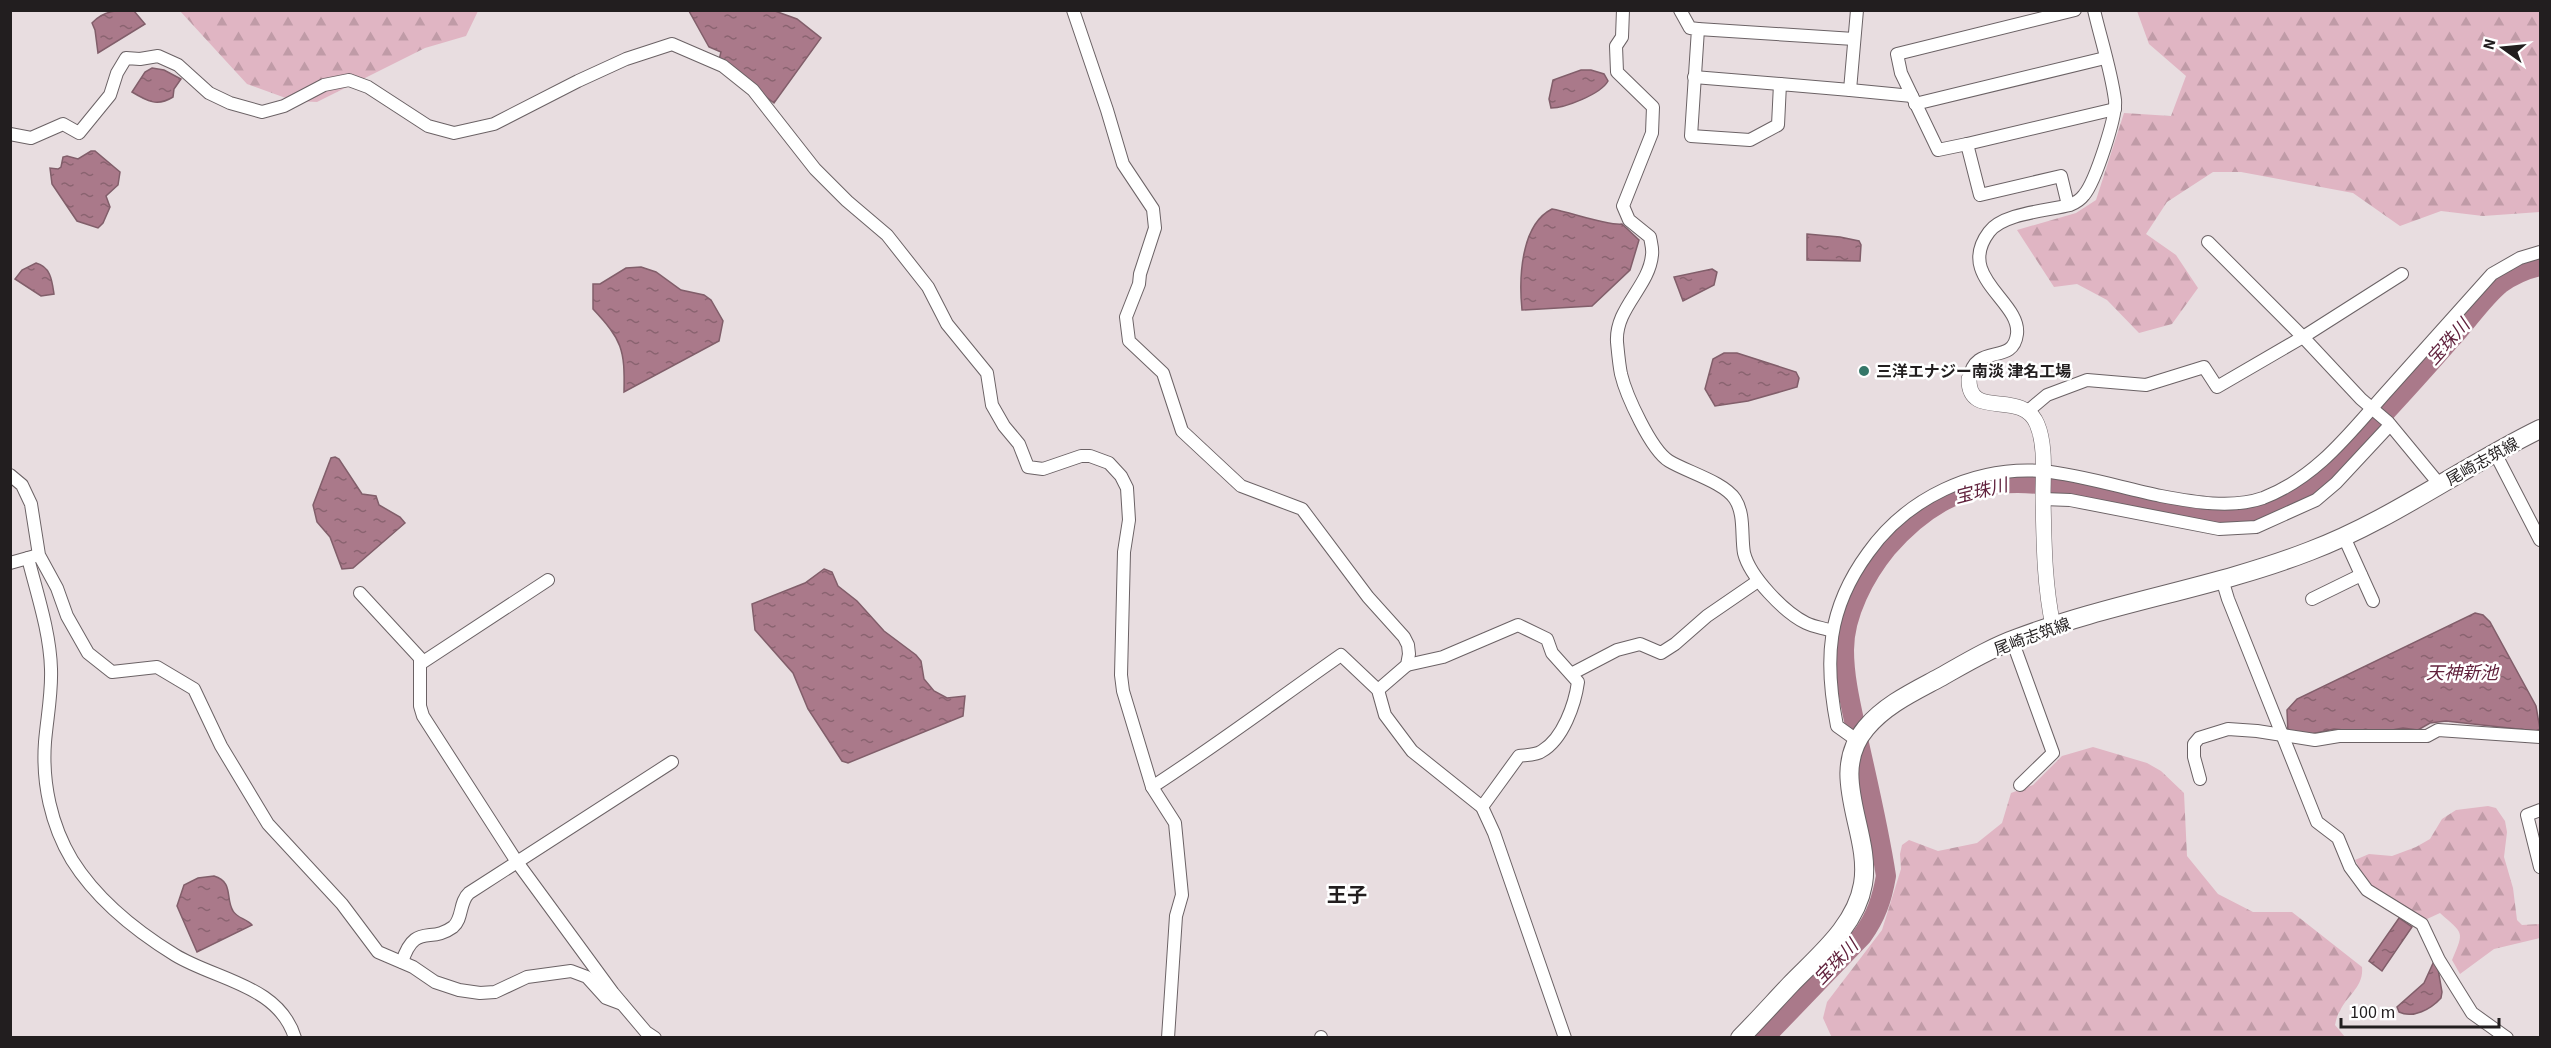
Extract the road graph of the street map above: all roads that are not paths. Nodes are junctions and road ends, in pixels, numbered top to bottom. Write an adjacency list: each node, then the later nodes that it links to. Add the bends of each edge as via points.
1 (1073, 10): 49 (street, via 1123,164 1153,209 1155,228 1126,317 1129,341 1163,373 1182,431 1241,486 1302,509 1368,597 1404,637 1409,654)
2 (1623, 10): 41 (street, via 1622,37 1616,46 1617,72 1653,107 1652,133 1623,206 1629,220 1650,237 1653,254 1619,326 1622,375 1655,447 1666,459 1727,491 1736,500 1744,555)
3 (1680, 10): 7 (street, via 1690,28)
4 (1857, 10): 8 (street)
5 (2075, 10): 13 (street, via 1897,54)
6 (2094, 10): 9 (street)
7 (1698, 29): 8 (street); 10 (street)
8 (1854, 39): 12 (street)
9 (2105, 58): 13 (street); 14 (street)
10 (1694, 77): 11 (street); 11 (street, via 1690,136 1750,140 1778,125)
11 (1780, 84): 12 (street)
12 (1850, 90): 13 (street)
13 (1913, 100): 16 (street, via 1938,150)
14 (2115, 109): 16 (street); 17 (street, via 2088,190)
15 (10, 134): 58 (street, via 31,138 63,124 79,133 110,95 126,58 158,56 178,64 209,93 230,104 262,112 284,106 324,85 349,81 368,87 428,126 454,133 494,124 597,72 672,44 723,66 753,90 815,169 887,235 928,287 948,324 987,373 992,405 1019,444 1028,467 1043,469 1090,456 1109,463 1121,476 1127,488 1129,520 1124,552 1121,675)
16 (1967, 144): 17 (street, via 1980,195 2061,176)
17 (2068, 205): 22 (street, via 2002,222 1988,233 1980,249 1982,271 2016,322 2017,335 2007,351 1976,362)
18 (2208, 242): 21 (street)
19 (2541, 252): 23 (street, via 2520,258 2492,274)
20 (2402, 274): 21 (street)
21 (2303, 337): 23 (street); 24 (street, via 2217,387 2204,367 2146,385 2092,379 2047,395)
22 (1969, 379): 24 (street, via 1973,398)
23 (2374, 409): 25 (street); 31 (street, via 2335,451 2297,482 2261,498 2229,504)
24 (2028, 411): 28 (street, via 2037,424)
25 (2389, 424): 30 (street); 33 (street, via 2316,500 2256,527 2219,529)
26 (2540, 431): 27 (main road, 尾崎志筑線)
27 (2494, 451): 30 (main road, 尾崎志筑線); 35 (street)
28 (2043, 473): 31 (street); 32 (street); 46 (street, via 2002,472 1971,479 1933,495 1901,517 1856,571)
29 (10, 475): 36 (street, via 22,485 31,504)
30 (2440, 485): 34 (main road, 尾崎志筑線)
31 (2121, 488): 33 (street)
32 (2043, 497): 33 (street); 45 (street, via 2045,580)
33 (2130, 512)
34 (2344, 537): 38 (street); 39 (main road, 尾崎志筑線)
35 (2541, 540)
36 (33, 557): 37 (street); 63 (street, via 57,588 67,616 88,652 112,672 157,667 194,689 221,746 268,824 342,904 378,952); 65 (street, via 50,649 52,683 44,756 46,780 53,817 64,845 88,881 120,915 192,965 266,998 284,1015)
37 (10, 563)
38 (2361, 575): 43 (street); 44 (street)
39 (2222, 579): 45 (main road, 尾崎志筑線); 52 (street)
40 (548, 580): 48 (street)
41 (1758, 581): 46 (street, via 1806,623); 50 (street, via 1661,652 1640,644 1617,650)
42 (360, 593): 48 (street, via 420,658)
43 (2312, 599)
44 (2373, 602)
45 (2053, 626): 47 (main road, 尾崎志筑線)
46 (1832, 631): 54 (street, via 1830,691 1837,726)
47 (2012, 640): 54 (main road, 尾崎志筑線, via 1898,700); 57 (street, via 2054,753)
48 (420, 664): 61 (street, via 423,716)
49 (1407, 665): 50 (street, via 1443,657 1518,625 1547,639 1552,653); 51 (street)
50 (1573, 674): 59 (street, via 1578,682 1576,695 1559,735 1542,752 1519,756)
51 (1378, 690): 58 (street, via 1341,655); 59 (street, via 1385,715 1412,751)
52 (2284, 737): 53 (street, via 2315,741 2339,736 2427,736 2438,729); 56 (street, via 2228,729 2199,738 2194,744 2194,757); 70 (street, via 2317,822 2338,838 2354,873 2370,892 2422,924 2472,1013)
53 (2541, 737)
54 (1855, 740): 69 (main road, via 1849,788 1865,865 1855,910 1839,934)
55 (672, 762): 61 (street)
56 (2200, 779)
57 (2020, 785)
58 (1152, 787): 67 (street, via 1174,823 1182,895 1176,916)
59 (1482, 807): 68 (street)
60 (2541, 810): 62 (street, via 2527,815)
61 (517, 862): 63 (street, via 465,897 453,926 421,936 410,944); 64 (street)
62 (2541, 867)
63 (402, 962): 64 (street, via 435,982 480,993 495,992 527,978 571,971 587,977 606,998)
64 (622, 1004): 66 (street)
65 (295, 1038)
66 (655, 1038)
67 (1168, 1038)
68 (1565, 1038)
69 (1740, 1038)
70 (2507, 1038)

